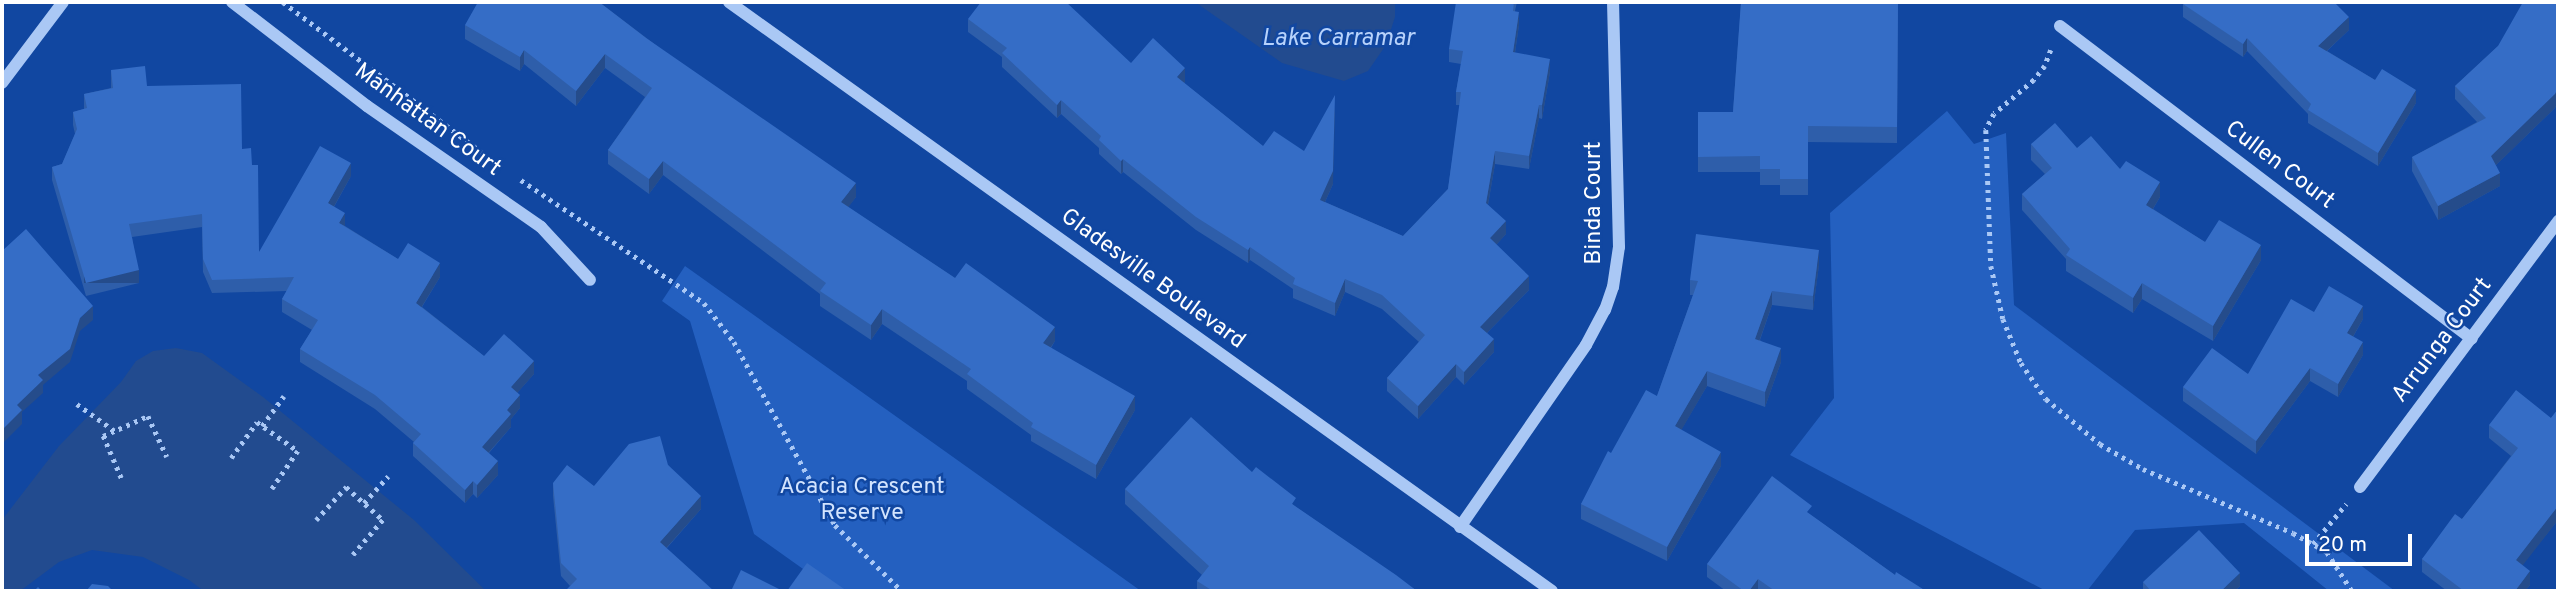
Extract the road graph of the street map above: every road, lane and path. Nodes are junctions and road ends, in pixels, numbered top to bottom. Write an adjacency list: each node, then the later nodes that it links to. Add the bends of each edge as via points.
1 (63, 2): 7 (street)
2 (232, 2): 11 (street, Manhattan Court, via 367,106 541,227)
3 (283, 2): 8 (path)
4 (729, 2): 25 (street, Gladesville Boulevard)
5 (1613, 2): 25 (street, Binda Court, via 1619,247 1613,287 1580,353)
6 (2060, 26): 12 (street, Cullen Court); 26 (path, via 2045,66 1994,114 1986,130 1991,266 2003,319 2021,363 2046,399 2100,444 2143,469)
7 (2, 83)
8 (495, 162)
9 (513, 174): 28 (path, via 704,303 734,342 835,525)
10 (2558, 220): 12 (street, Arrunga Court)
11 (590, 281)
12 (2472, 339): 21 (street, Arrunga Court)
13 (284, 396): 15 (path)
14 (77, 404): 16 (path)
15 (262, 426): 18 (path, via 257,422); 22 (path, via 298,451)
16 (115, 431): 17 (path, via 148,416); 20 (path, via 103,436)
17 (167, 457)
18 (231, 458)
19 (388, 476): 23 (path)
20 (121, 478)
21 (2360, 487): 26 (path)
22 (272, 489)
23 (364, 503): 24 (path, via 346,487); 27 (path, via 383,520)
24 (316, 520)
25 (1460, 527): 29 (street, Gladesville Boulevard)
26 (2313, 544): 30 (path, via 2327,552)
27 (353, 555)
28 (902, 591)
29 (1552, 591)
30 (2352, 591)

